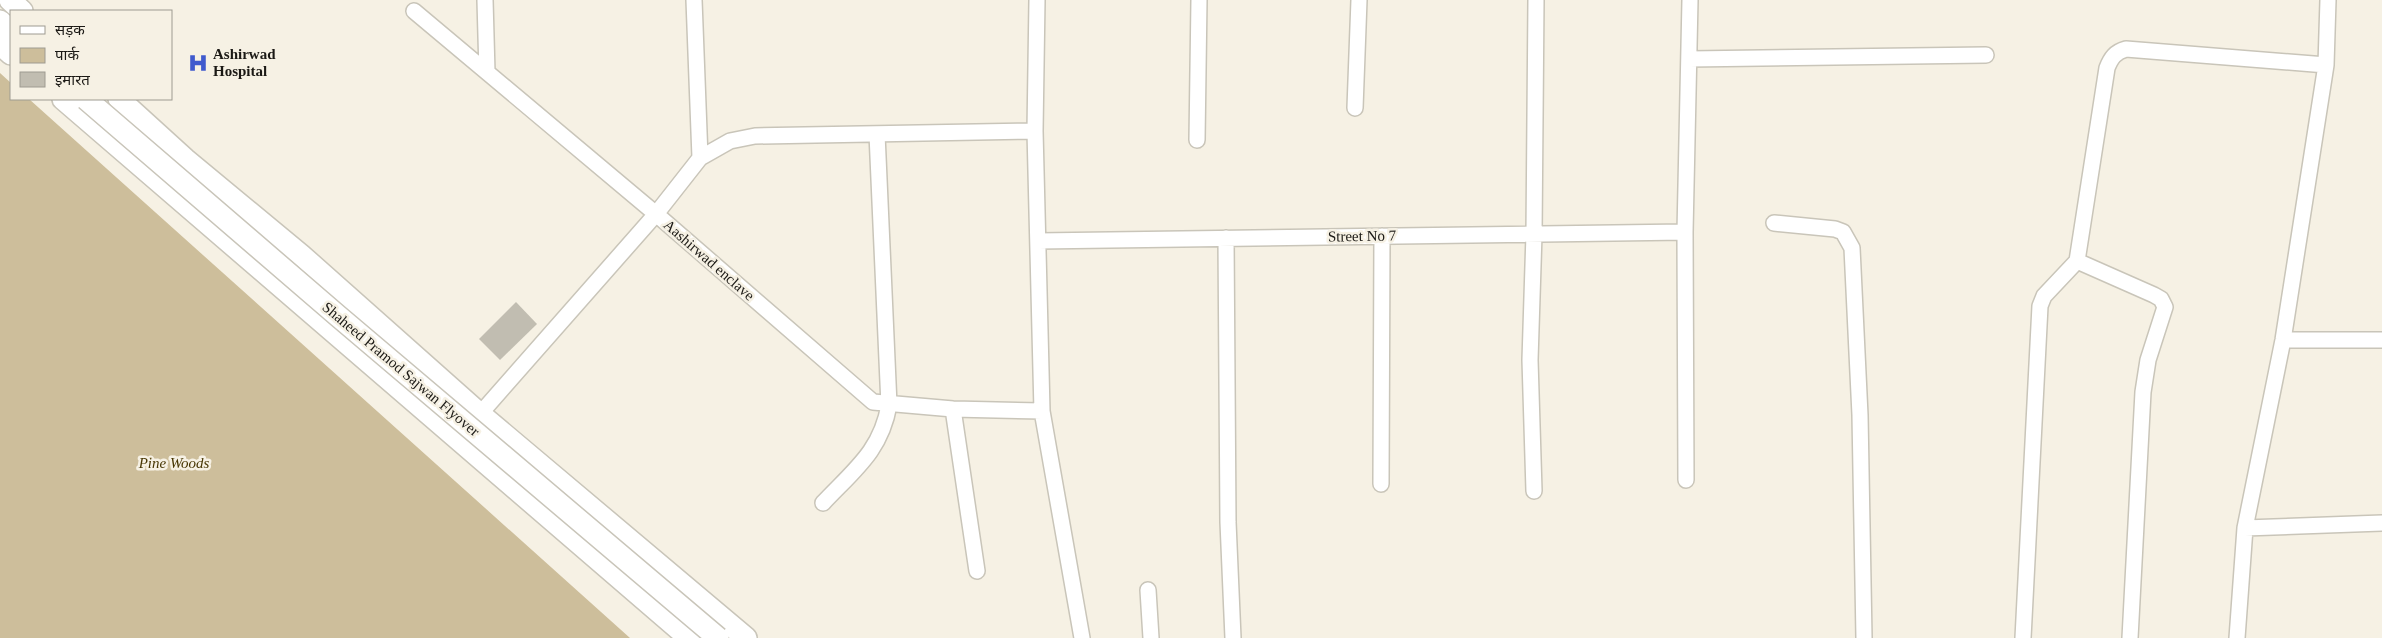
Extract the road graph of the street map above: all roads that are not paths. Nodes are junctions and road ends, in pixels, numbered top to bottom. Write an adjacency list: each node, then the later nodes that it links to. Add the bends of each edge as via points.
1 (10, 0): 10 (street)
2 (485, 0): 19 (street)
3 (694, 0): 28 (street)
4 (1037, 0): 24 (street)
5 (1199, 0): 27 (street)
6 (1358, 0): 23 (street)
7 (1536, 0): 32 (street)
8 (1690, 0): 17 (street)
9 (2328, 0): 18 (street)
10 (21, 10)
11 (414, 11): 19 (street, Aashirwad enclave)
12 (0, 21): 13 (street)
13 (10, 30)
14 (0, 44): 15 (street)
15 (10, 53)
16 (1986, 55): 17 (street)
17 (1689, 59): 31 (street)
18 (2326, 65): 36 (street, via 2126,49 2117,52 2107,68); 37 (street)
19 (487, 72): 29 (street, Aashirwad enclave)
20 (64, 100): 26 (street)
21 (87, 100): 52 (street, Shaheed Pramod Sajwan Flyover, bridge)
22 (124, 103): 26 (street, via 124,124); 42 (street)
23 (1355, 108)
24 (1035, 131): 25 (street); 35 (street)
25 (877, 134): 28 (street, via 755,136 730,142); 39 (street)
26 (106, 136): 51 (street)
27 (1197, 140)
28 (700, 158): 29 (street)
29 (656, 214): 39 (street, Aashirwad enclave, via 861,393 873,402); 42 (street)
30 (1774, 223): 57 (street, via 1835,229 1843,232 1852,248 1860,415)
31 (1685, 232): 32 (street, Street No 7); 43 (street)
32 (1534, 234): 33 (street, Street No 7); 45 (street, via 1530,360)
33 (1382, 236): 34 (street, Street No 7); 44 (street)
34 (1226, 238): 35 (street, Street No 7); 56 (street, via 1228,522)
35 (1038, 241): 41 (street)
36 (2078, 261): 58 (street, via 2044,296 2040,306); 59 (street, via 2154,295 2165,307 2148,360 2143,392)
37 (2283, 340): 38 (street); 48 (street)
38 (2382, 340)
39 (888, 405): 40 (street, Aashirwad enclave); 46 (street, via 885,426 875,447)
40 (953, 409): 41 (street, Aashirwad enclave); 49 (street)
41 (1042, 411): 54 (street)
42 (480, 414): 53 (street)
43 (1686, 480)
44 (1381, 484)
45 (1534, 491)
46 (823, 503)
47 (2382, 523): 48 (street)
48 (2245, 528): 60 (street)
49 (977, 571)
50 (1148, 590): 55 (street)
51 (689, 638)
52 (718, 638)
53 (746, 638)
54 (1082, 638)
55 (1151, 638)
56 (1233, 638)
57 (1864, 638)
58 (2023, 638)
59 (2130, 638)
60 (2237, 638)

